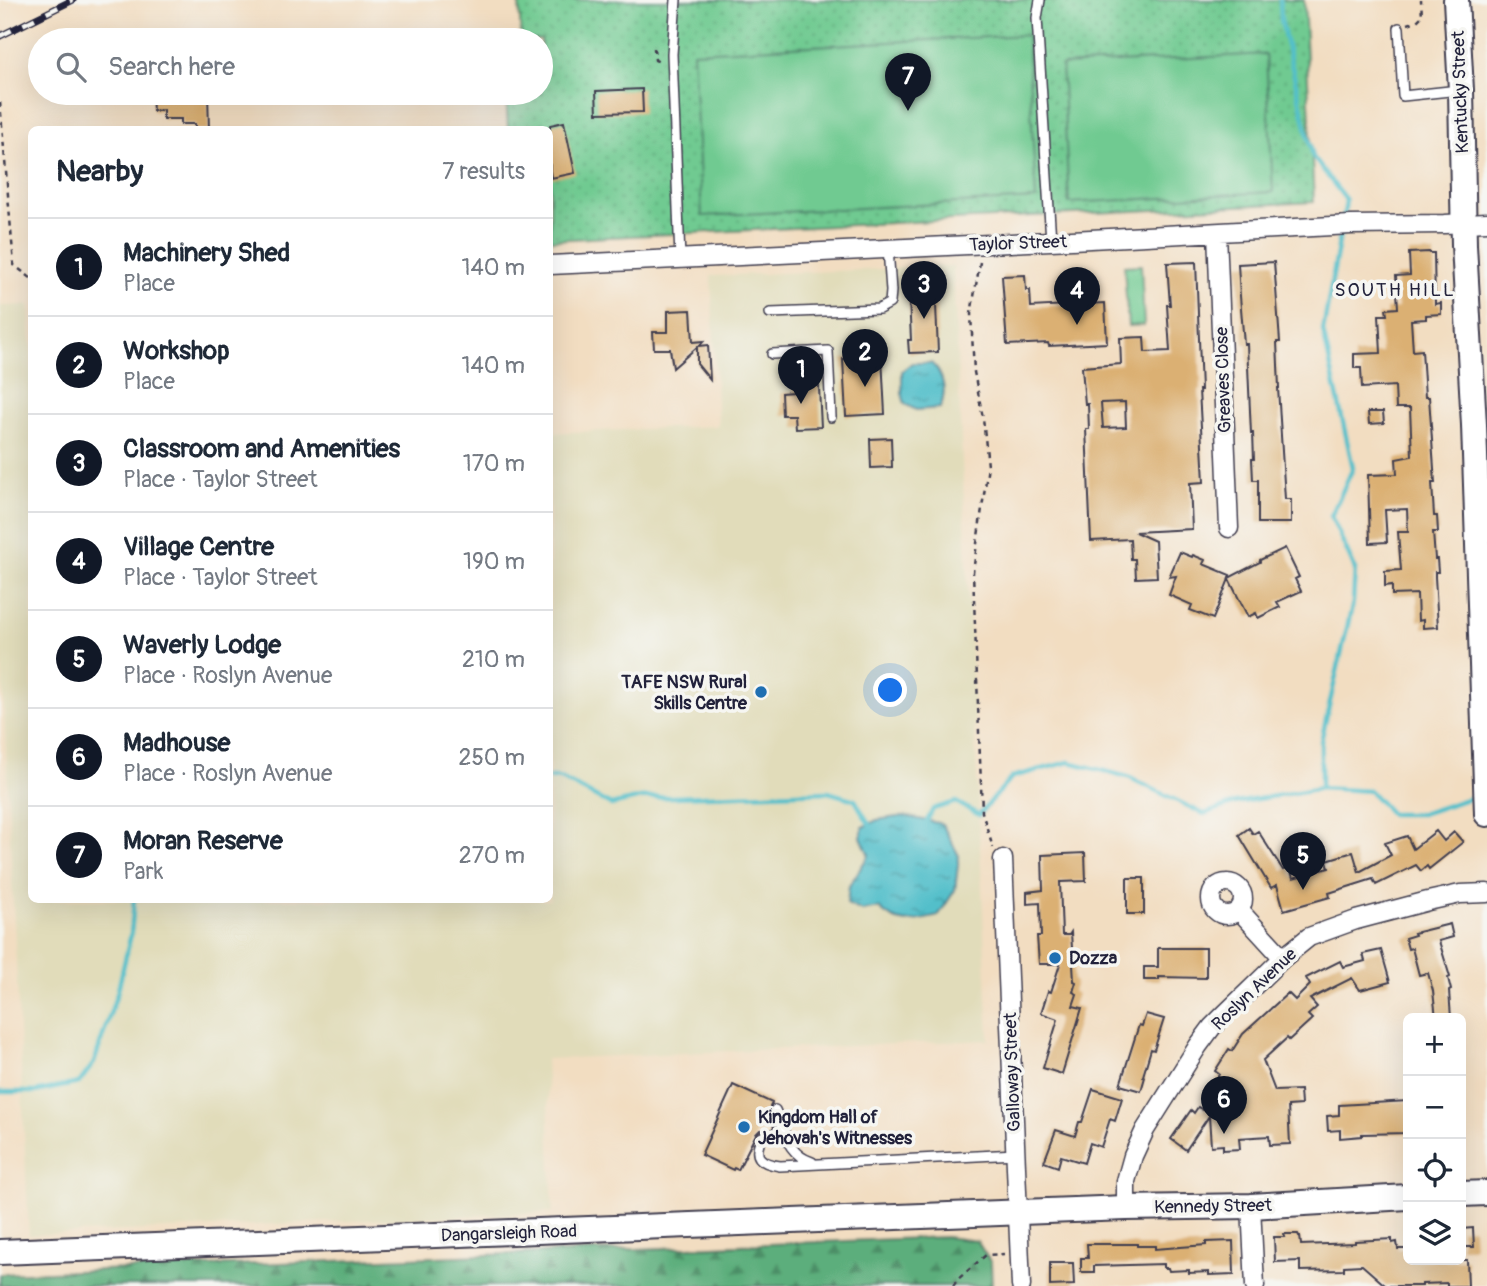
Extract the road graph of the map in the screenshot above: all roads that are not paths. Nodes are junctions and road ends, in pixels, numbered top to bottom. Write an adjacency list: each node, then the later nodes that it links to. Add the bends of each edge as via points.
1 (676, 0): 10 (lane, via 672,54)
2 (1040, 0): 8 (lane, via 1037,18)
3 (1456, 0): 5 (street, Kentucky Street)
4 (1399, 28): 5 (lane, via 1403,96)
5 (1461, 90): 6 (street, Kentucky Street)
6 (1475, 222): 7 (street, Taylor Street); 16 (street, Kentucky Street, via 1474,425)
7 (1217, 233): 8 (street, Taylor Street); 15 (street, Greaves Close)
8 (1051, 241): 9 (street, Taylor Street)
9 (888, 248): 10 (street, Taylor Street); 12 (lane, via 890,303 878,309)
10 (680, 259): 11 (street, Taylor Street)
11 (553, 265)
12 (770, 313)
13 (772, 354): 14 (lane, via 828,351)
14 (831, 416)
15 (1229, 528)
16 (1486, 785): 17 (street, Kentucky Street)
17 (1487, 814)
18 (1003, 859): 24 (street, Galloway Street)
19 (1487, 893): 21 (street, Roslyn Avenue, via 1460,894 1344,923 1309,937)
20 (1239, 910): 21 (street)
21 (1283, 958): 30 (street, Roslyn Avenue, via 1212,1027 1145,1130 1126,1181)
22 (775, 1111): 25 (lane, via 789,1146)
23 (762, 1137): 25 (lane, via 757,1154 768,1164)
24 (1016, 1154): 25 (lane); 31 (street, Galloway Street)
25 (817, 1163)
26 (1487, 1193): 27 (street)
27 (1466, 1194)
28 (1403, 1197): 29 (street, Kennedy Street)
29 (1251, 1206): 30 (street, Kennedy Street); 34 (street)
30 (1126, 1208): 31 (street, Kennedy Street)
31 (1018, 1212): 32 (street, Dangarsleigh Road); 33 (street, Galloway Street)
32 (0, 1252)
33 (1021, 1286)
34 (1255, 1286)

